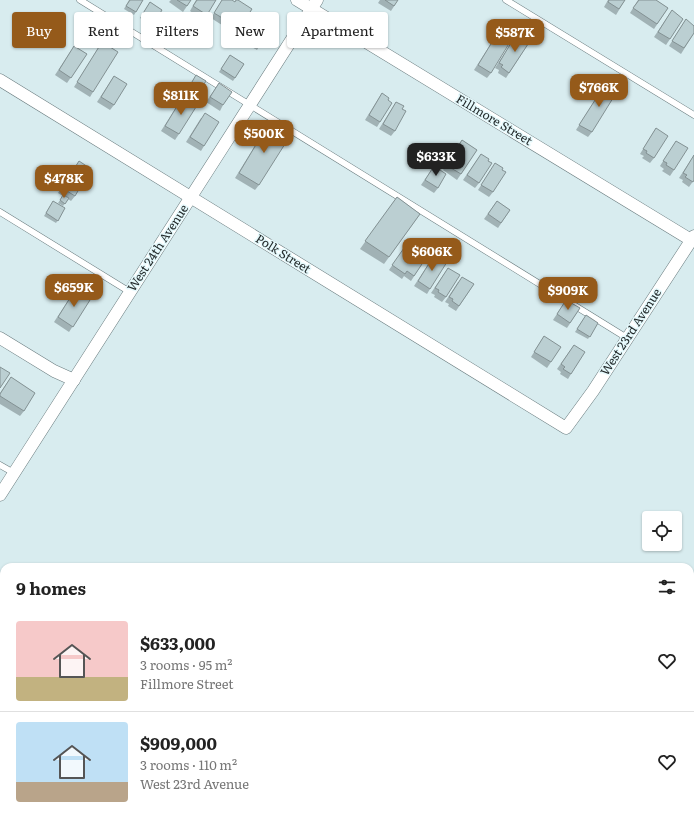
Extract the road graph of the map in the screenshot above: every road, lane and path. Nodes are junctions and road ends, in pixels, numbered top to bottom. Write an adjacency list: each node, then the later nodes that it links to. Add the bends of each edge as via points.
1 (80, 0): 6 (lane)
2 (297, 0): 4 (street, Fillmore Street)
3 (506, 0): 7 (lane)
4 (315, 5): 6 (street, West 24th Avenue); 10 (street, Fillmore Street)
5 (0, 80): 8 (street, Polk Street)
6 (250, 105): 8 (street, West 24th Avenue); 13 (lane)
7 (694, 115)
8 (192, 196): 11 (street, West 24th Avenue); 15 (street, Polk Street)
9 (0, 212): 11 (lane)
10 (693, 238): 13 (street, West 23rd Avenue)
11 (130, 292): 14 (street, West 24th Avenue)
12 (0, 338): 14 (street, via 54,371)
13 (627, 338): 15 (street, West 23rd Avenue)
14 (74, 380): 17 (street, West 24th Avenue)
15 (566, 428)
16 (0, 465): 17 (lane)
17 (14, 473): 18 (street, West 24th Avenue)
18 (0, 495)

